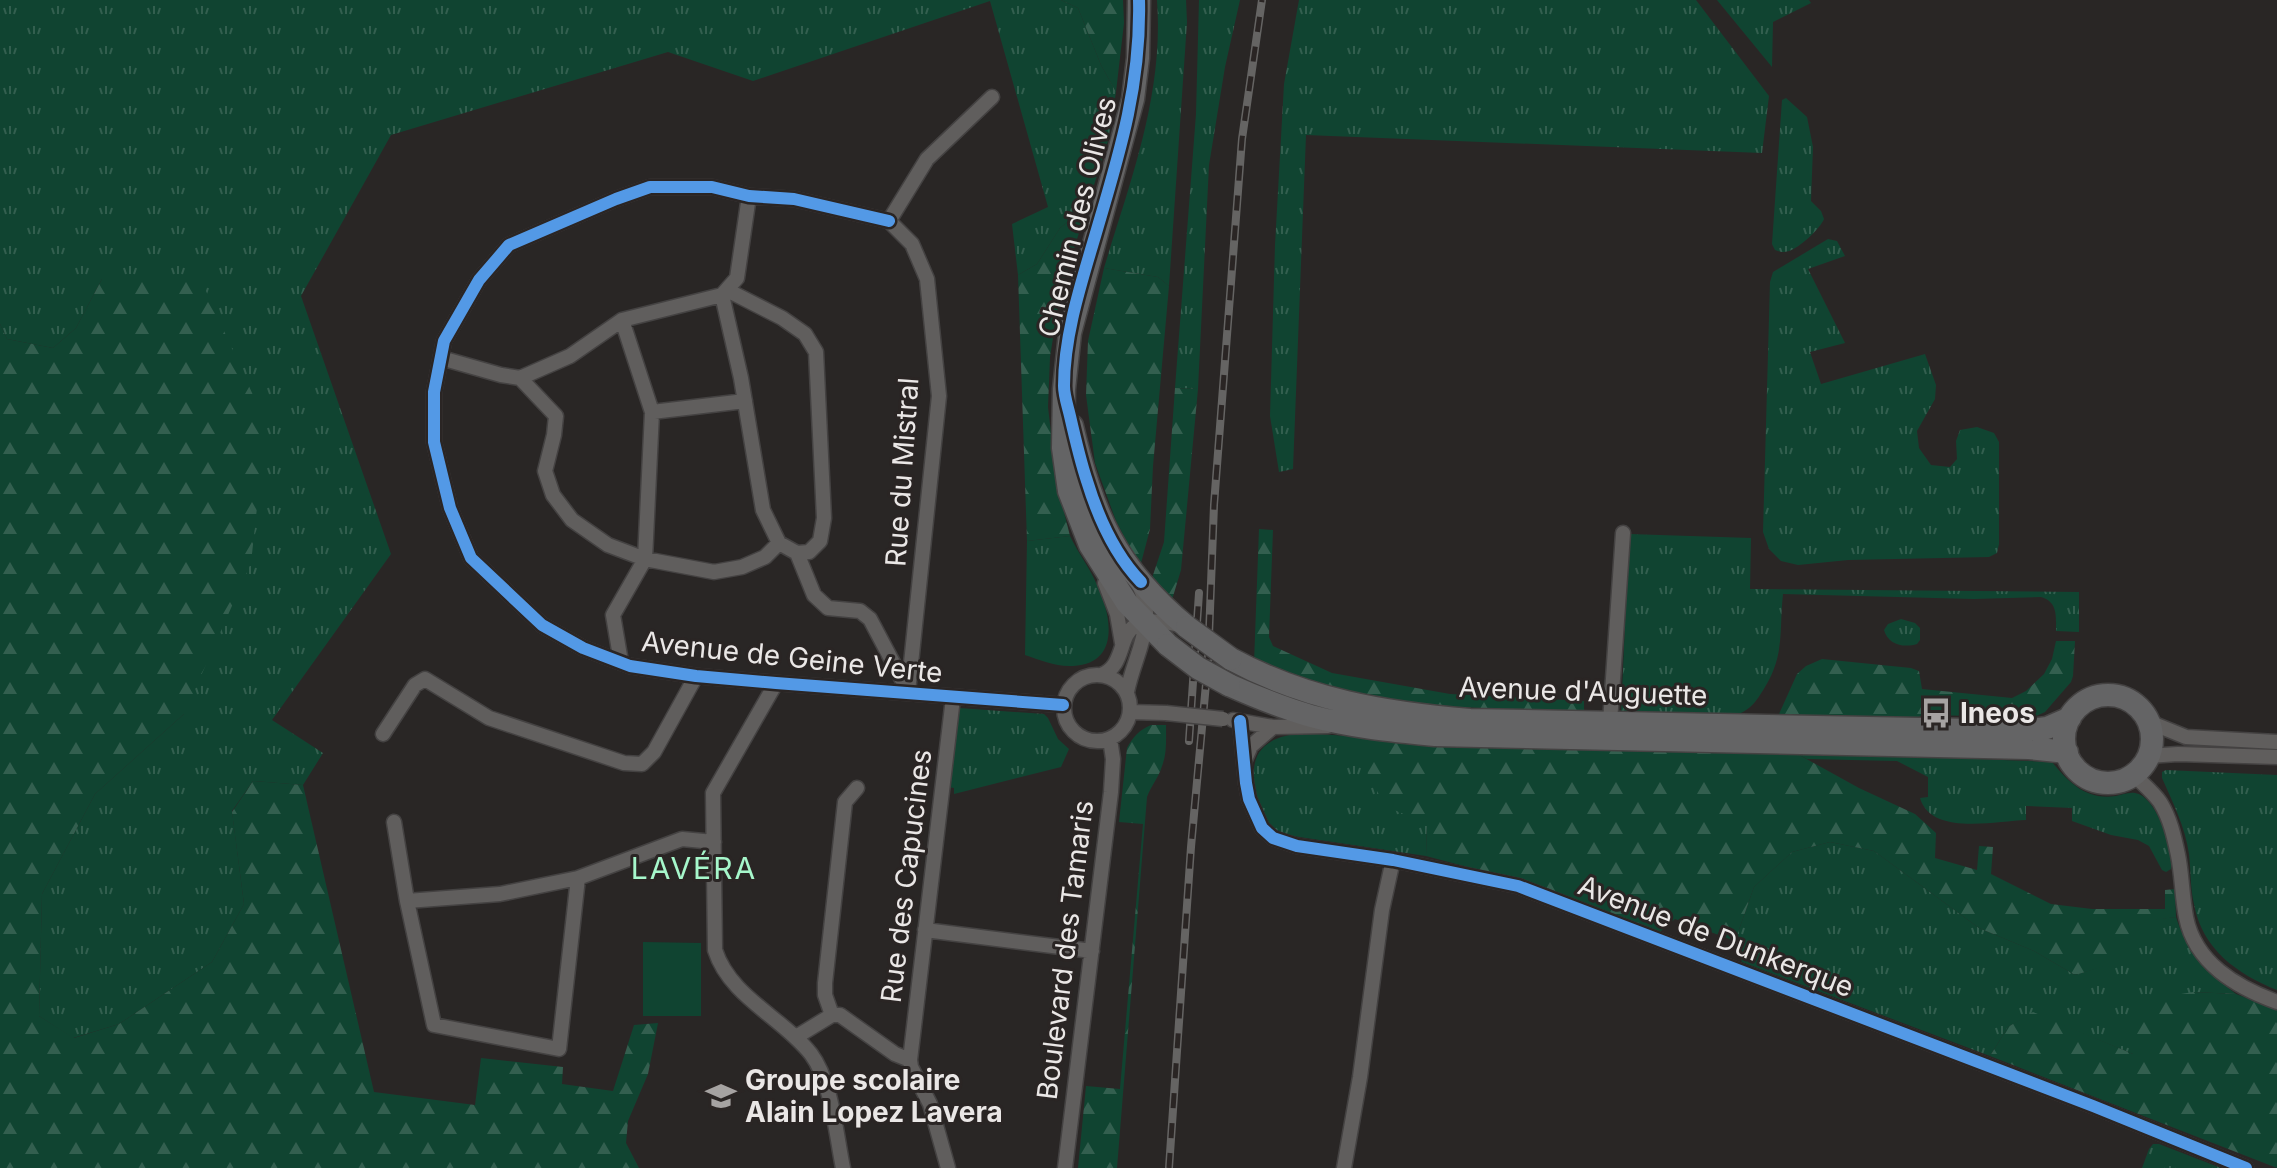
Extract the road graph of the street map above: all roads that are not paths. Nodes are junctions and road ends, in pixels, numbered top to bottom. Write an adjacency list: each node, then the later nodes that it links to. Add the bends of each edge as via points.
1 (1139, 0): 9 (main road, Chemin des Olives, via 1133,99 1076,303)
2 (992, 97): 4 (street, via 927,159)
3 (749, 196): 4 (street, Avenue de Geine Verte, via 794,199); 5 (street, via 737,278); 7 (street, Avenue de Geine Verte, via 712,187 650,187 509,245 479,280 444,341)
4 (889, 221): 25 (street, Rue du Mistral, via 912,244 927,279 939,396)
5 (725, 292): 6 (street); 10 (street); 15 (street, via 782,318 805,334 816,352 824,518 820,541 809,552)
6 (622, 320): 8 (street, via 570,356); 11 (street)
7 (441, 358): 8 (street); 21 (street, Avenue de Geine Verte, via 434,392 434,442 450,508 471,558 542,625)
8 (520, 378): 16 (street, via 556,416 545,471 553,495 572,520 608,545)
9 (1064, 389): 14 (main road, Chemin des Olives, via 1065,471); 17 (main road, Chemin des Olives, via 1095,508)
10 (745, 401): 11 (street); 13 (street, via 763,510)
11 (652, 412): 16 (street)
12 (1623, 533): 32 (street)
13 (779, 543): 15 (street); 16 (street, via 765,557 714,572)
14 (1090, 545): 18 (main road, Chemin des Olives, via 1127,603); 20 (street, Chemin des Olives, via 1115,607)
15 (797, 553): 25 (street, via 814,595 828,608 860,611 870,619)
16 (645, 559): 21 (street, via 613,615)
17 (1134, 575): 18 (street, Chemin des Olives, via 1143,592); 19 (main road, Avenue d'Auguette)
18 (1146, 622): 19 (main road, Avenue d'Auguette); 20 (street, via 1130,629); 26 (street, Chemin des Olives)
19 (1174, 627): 32 (main road, Avenue d'Auguette, bridge, via 1274,680 1341,702 1470,720); 34 (main road, Avenue d'Auguette, bridge, via 1198,668 1268,702)
20 (1122, 644): 22 (street, via 1112,668)
21 (621, 662): 23 (street, Avenue de Geine Verte)
22 (1101, 675): 26 (street); 28 (street, via 1079,680)
23 (696, 676): 24 (street, Avenue de Geine Verte); 36 (street, via 642,764 624,763 489,718 425,679 415,685)
24 (776, 683): 25 (street, Avenue de Geine Verte); 46 (street, via 713,793)
25 (908, 692): 27 (street, Avenue de Geine Verte)
26 (1127, 692): 29 (street)
27 (953, 698): 28 (street, Avenue de Geine Verte); 50 (street, Rue des Capucines)
28 (1063, 705): 37 (street, via 1074,733 1095,742)
29 (1130, 712): 31 (street, bridge); 37 (street, via 1124,729)
30 (2070, 718): 32 (main road, Avenue d'Auguette, via 2022,731); 33 (main road, via 2098,696 2120,696 2139,707); 39 (main road)
31 (1240, 721): 35 (street); 42 (street, Avenue de Dunkerque)
32 (1610, 722)
33 (2149, 722): 38 (street, via 2186,737); 40 (main road)
34 (1352, 725): 35 (street); 39 (main road, Avenue d'Auguette, via 1465,737)
35 (1273, 727): 42 (street, via 1251,746)
36 (383, 734)
37 (1110, 739): 51 (street, Boulevard des Tamaris, via 1113,769)
38 (2277, 742)
39 (2067, 752): 43 (main road, via 2081,774 2092,780 2118,782)
40 (2148, 756): 41 (street); 43 (main road)
41 (2277, 757)
42 (1244, 763): 47 (street, Avenue de Dunkerque, via 1255,814 1273,838)
43 (2134, 775): 52 (street, via 2160,803 2173,829 2186,918 2201,952 2228,979)
44 (857, 788): 53 (street, via 845,802 825,983)
45 (394, 822): 49 (street)
46 (714, 842): 48 (street, via 682,839); 54 (street, via 719,962 763,1012)
47 (1393, 860): 59 (street); 60 (street, Avenue de Dunkerque, via 1518,886)
48 (578, 878): 49 (street, via 500,894); 49 (street, via 559,1049 434,1025)
49 (407, 901)
50 (925, 930): 51 (street); 55 (street, Rue des Capucines)
51 (1092, 951): 58 (street, Boulevard des Tamaris)
52 (2277, 1002)
53 (832, 1015): 54 (street); 55 (street, via 846,1018)
54 (796, 1037): 56 (street, via 822,1076)
55 (910, 1060): 57 (street, via 930,1104)
56 (843, 1168)
57 (948, 1168)
58 (1065, 1168)
59 (1344, 1168)
60 (2246, 1168)

